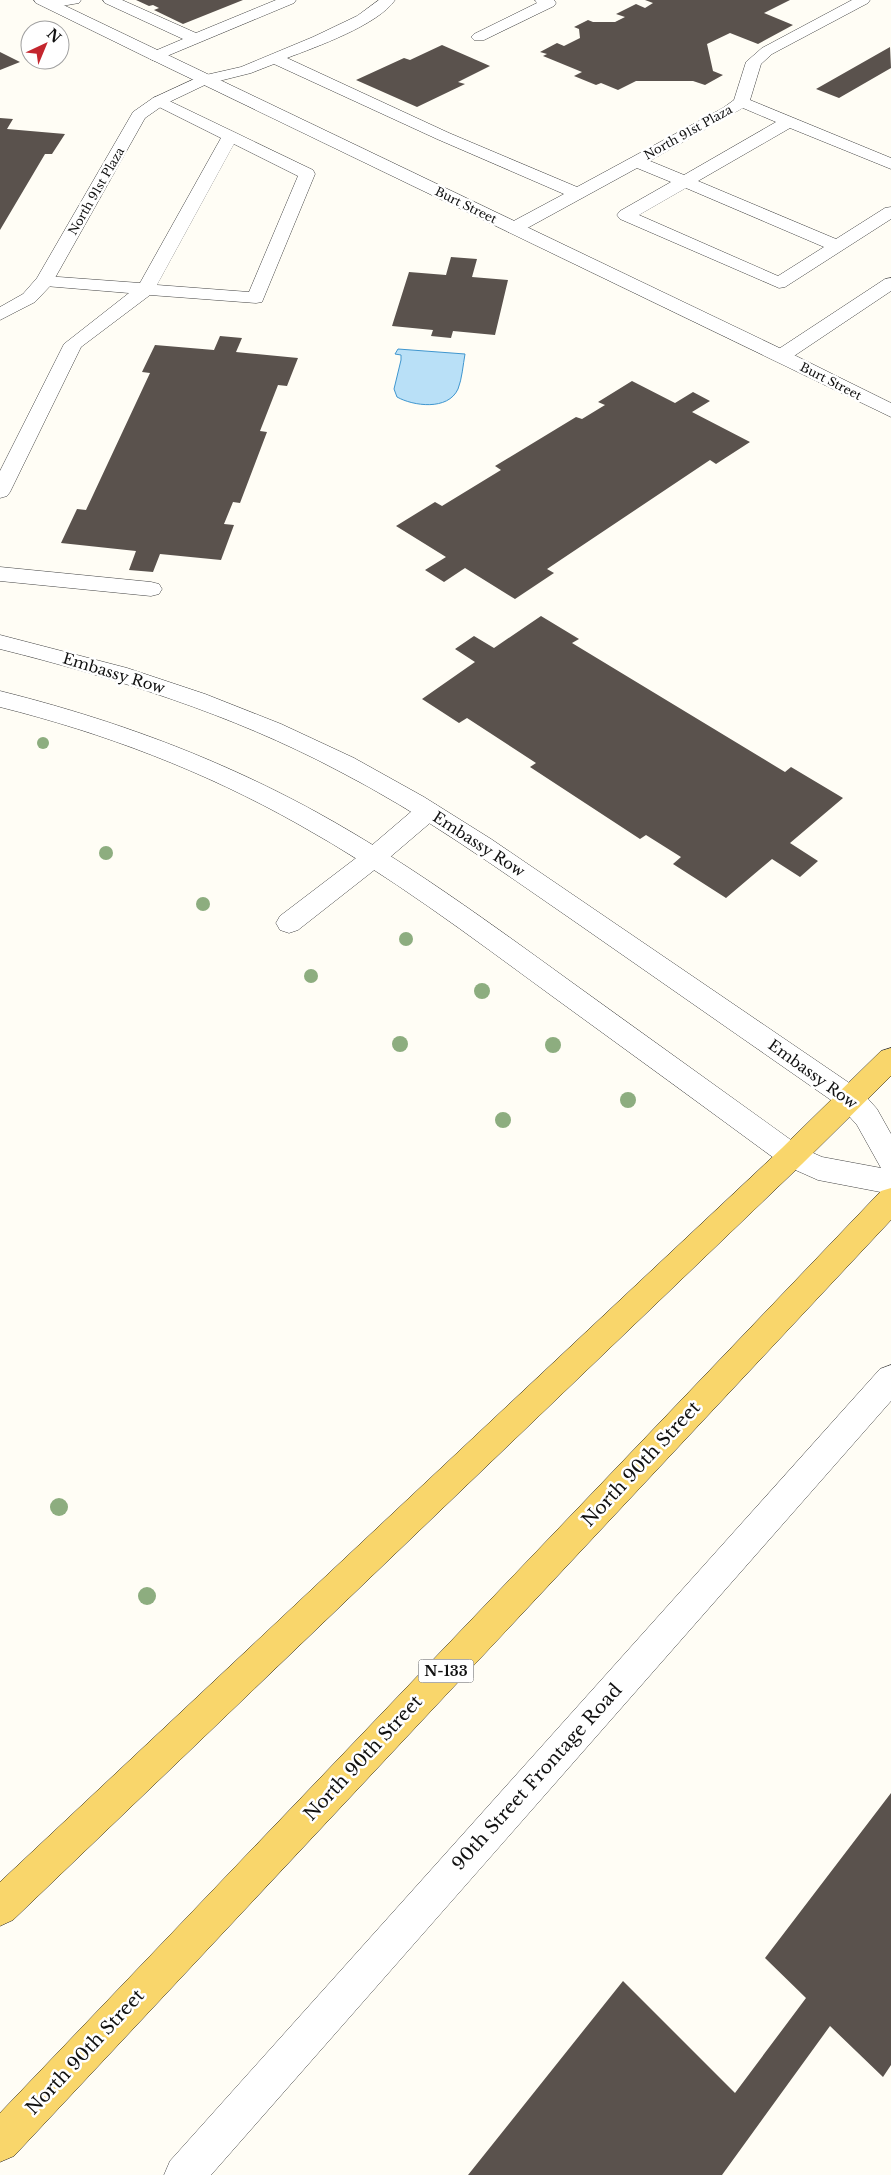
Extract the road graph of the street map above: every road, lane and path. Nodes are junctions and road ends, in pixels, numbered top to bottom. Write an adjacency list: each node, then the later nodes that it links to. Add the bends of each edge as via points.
1 (74, 0): 7 (street)
2 (110, 0): 9 (street)
3 (289, 0): 9 (street)
4 (388, 0): 11 (street, North 91st Plaza, via 357,22)
5 (863, 0): 14 (street, North 91st Plaza, via 767,51 754,62)
6 (548, 1): 8 (street)
7 (45, 2): 10 (street, Burt Street)
8 (479, 37)
9 (196, 39): 10 (street)
10 (155, 56): 12 (street, Burt Street)
11 (274, 58): 12 (street, North 91st Plaza, via 246,70); 20 (street)
12 (203, 80): 13 (street, North 91st Plaza); 22 (street, Burt Street)
13 (158, 101): 16 (street); 24 (street, North 91st Plaza, via 139,115)
14 (741, 102): 15 (street); 17 (street, North 91st Plaza)
15 (789, 122): 18 (street); 19 (street)
16 (230, 136): 26 (street); 26 (street, via 306,174 256,298)
17 (636, 161): 19 (street); 20 (street, North 91st Plaza)
18 (891, 164)
19 (684, 181): 23 (street); 23 (street, via 626,215 779,284)
20 (577, 193): 22 (street, North 91st Plaza)
21 (891, 212): 23 (street)
22 (514, 228): 28 (street, Burt Street)
23 (837, 246)
24 (45, 281): 26 (street); 27 (street, North 91st Plaza, via 29,298)
25 (891, 283): 28 (street)
26 (146, 289): 30 (street, via 73,344)
27 (0, 314)
28 (781, 356): 29 (street, Burt Street)
29 (891, 411)
30 (0, 492)
31 (0, 574): 32 (street)
32 (151, 589)
33 (0, 642): 35 (street, Embassy Row, via 137,679 219,708 310,746)
34 (0, 699): 36 (street, via 92,724 165,750 256,791)
35 (428, 811): 36 (street); 39 (street, Embassy Row)
36 (373, 858): 37 (street); 40 (street, via 462,916)
37 (289, 923)
38 (891, 1059): 39 (main road)
39 (851, 1099): 40 (main road); 41 (street, Embassy Row, via 867,1117)
40 (792, 1156): 42 (street, via 818,1168); 45 (main road)
41 (891, 1160)
42 (891, 1182)
43 (891, 1200): 46 (main road, North 90th Street / N-133)
44 (891, 1379): 47 (street, 90th Street Frontage Road)
45 (0, 1907)
46 (0, 2142)
47 (184, 2175)

